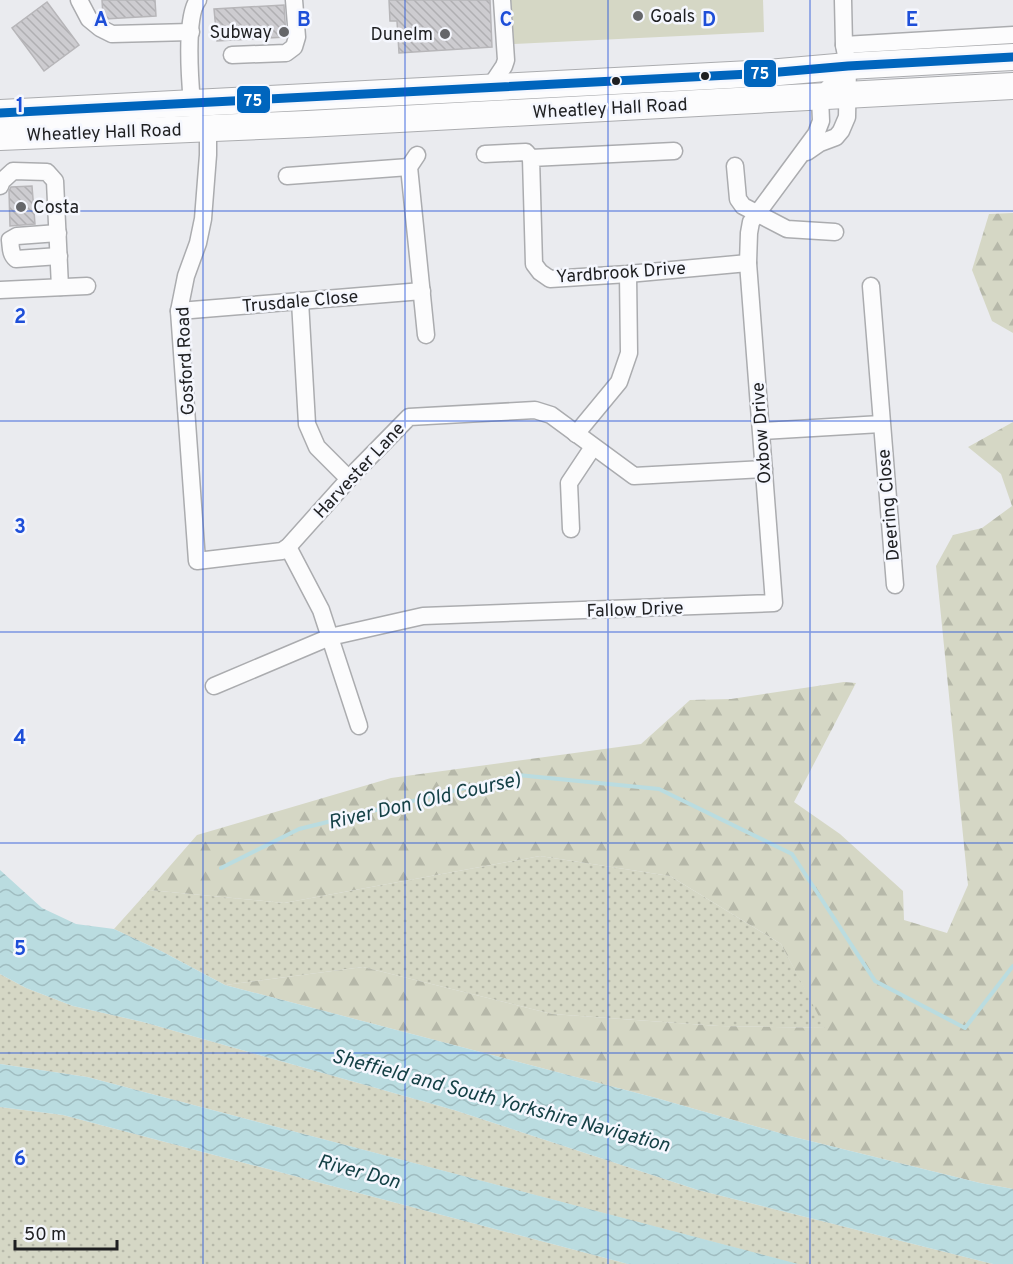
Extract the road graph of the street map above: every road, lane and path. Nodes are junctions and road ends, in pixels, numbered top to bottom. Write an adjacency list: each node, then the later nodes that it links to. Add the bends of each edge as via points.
1 (79, 0): 6 (street, via 89,19 112,34)
2 (198, 0): 6 (street)
3 (294, 0): 8 (street, via 294,46 286,53)
4 (502, 0): 11 (street)
5 (843, 0): 9 (street)
6 (190, 32): 17 (street)
7 (1013, 35): 9 (street, Wheatley Hall Road)
8 (232, 55)
9 (846, 55): 10 (highway, Wheatley Hall Road); 12 (highway, Wheatley Hall Road, via 768,73); 15 (street); 16 (street)
10 (1013, 57)
11 (506, 60): 12 (street, via 521,76); 14 (street)
12 (536, 84): 14 (highway, Wheatley Hall Road)
13 (1013, 86): 15 (highway, Wheatley Hall Road)
14 (490, 87): 17 (highway, Wheatley Hall Road)
15 (847, 95): 16 (highway, Wheatley Hall Road); 24 (street, via 847,117 841,131)
16 (820, 97): 20 (highway, Wheatley Hall Road); 24 (street, via 820,126)
17 (192, 103): 18 (highway, Wheatley Hall Road); 20 (street)
18 (61, 110): 19 (highway, Wheatley Hall Road); 20 (highway, Wheatley Hall Road, via 79,115 162,113)
19 (0, 113)
20 (219, 128): 21 (highway, Wheatley Hall Road); 42 (street, Gosford Road, via 208,155 203,219)
21 (0, 137)
22 (674, 151): 25 (street)
23 (485, 154): 25 (street, via 526,152)
24 (798, 157): 29 (street)
25 (531, 158): 35 (street, Yardbrook Drive, via 534,264 540,272 550,279)
26 (735, 166): 29 (street, via 738,199)
27 (287, 176): 40 (street, via 413,161)
28 (0, 186): 31 (street, via 13,171 47,172 55,181)
29 (756, 214): 30 (street, via 787,229); 34 (street, Oxbow Drive, via 748,233)
30 (835, 232)
31 (58, 233): 32 (street); 33 (street, via 13,237)
32 (59, 256): 33 (street); 38 (street)
33 (8, 258)
34 (748, 263): 35 (street, Yardbrook Drive); 45 (street, Oxbow Drive)
35 (628, 274): 46 (street, via 626,362 619,382)
36 (87, 286): 38 (street)
37 (871, 286): 44 (street, Deering Close)
38 (60, 287): 39 (street)
39 (0, 290)
40 (422, 291): 41 (street, Trusdale Close); 43 (street)
41 (300, 301): 42 (street, Trusdale Close); 49 (street, via 307,424 316,447)
42 (179, 311): 51 (street, Gosford Road, via 197,561)
43 (426, 335)
44 (881, 424): 45 (street, Deering Close); 52 (street, Deering Close)
45 (762, 431): 48 (street, Oxbow Drive)
46 (576, 434): 47 (street, Harvester Lane); 49 (street, Harvester Lane, via 551,415 535,410 409,417)
47 (593, 447): 48 (street, Harvester Lane, via 634,476); 50 (street, via 569,483)
48 (764, 469): 53 (street, Oxbow Drive)
49 (349, 479): 51 (street, Harvester Lane)
50 (571, 530)
51 (288, 547): 54 (street, via 321,610)
52 (895, 585)
53 (774, 603): 54 (street, Fallow Drive, via 423,616)
54 (330, 637): 55 (street, Fallow Drive); 56 (street)
55 (214, 686)
56 (359, 726)

